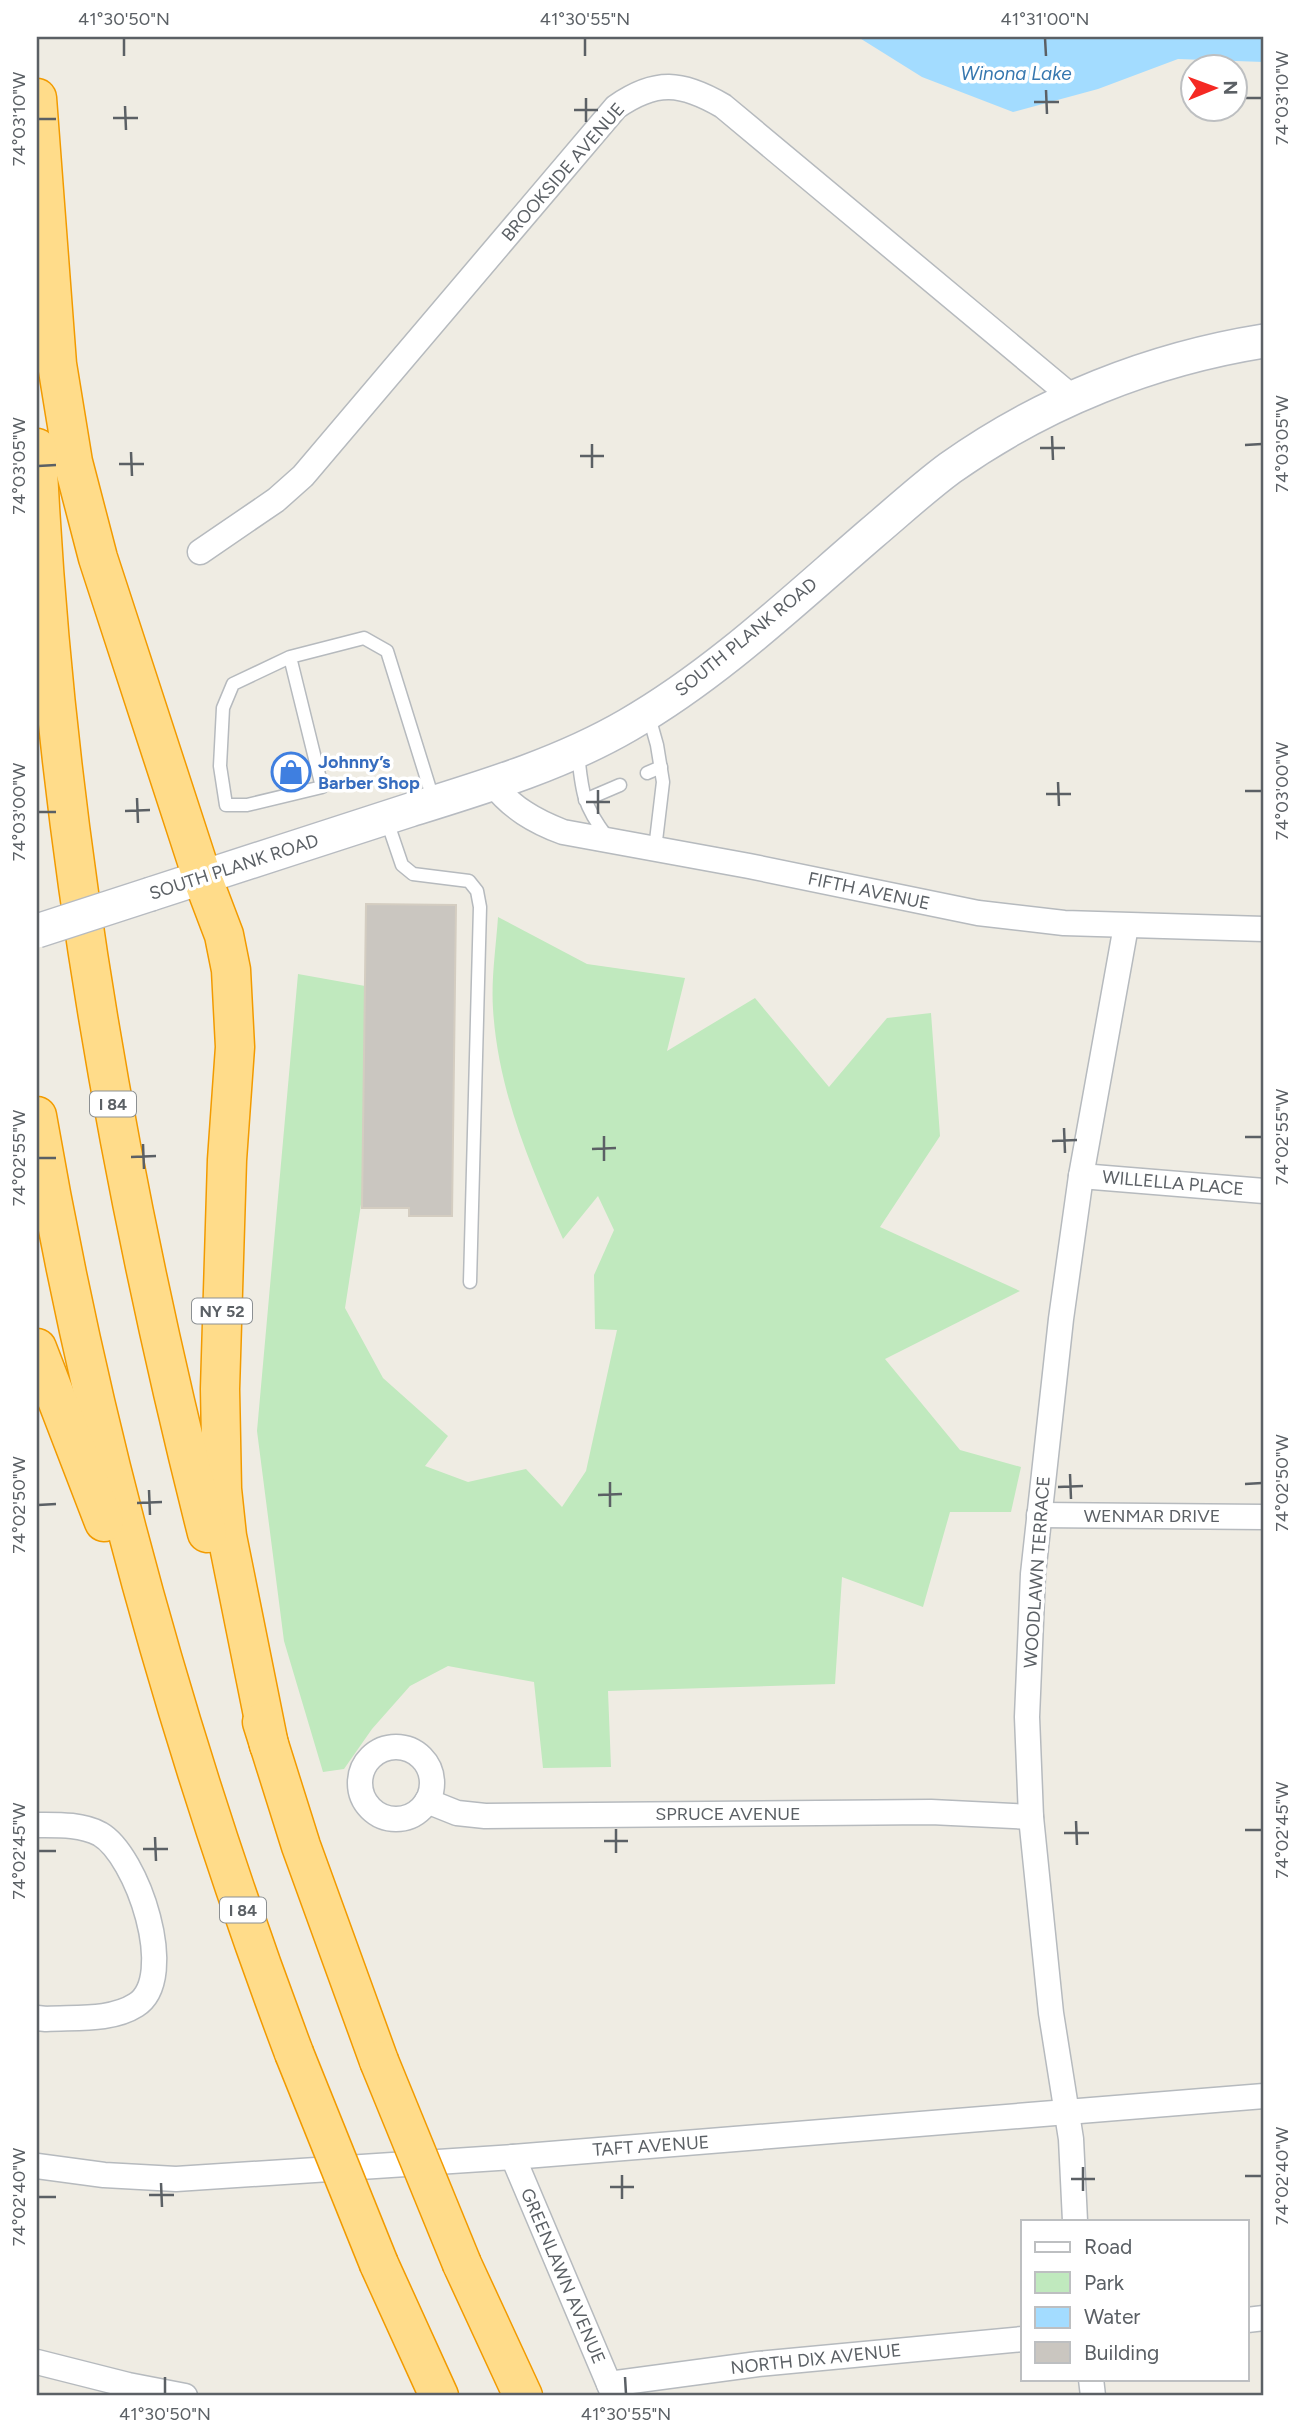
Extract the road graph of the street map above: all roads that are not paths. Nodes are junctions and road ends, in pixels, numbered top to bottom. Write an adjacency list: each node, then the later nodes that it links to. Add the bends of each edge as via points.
1 (37, 98): 18 (highway, via 56,352 73,462 97,558)
2 (1264, 341): 3 (main road, SOUTH PLANK ROAD, via 1157,365)
3 (1072, 397): 5 (street, BROOKSIDE AVENUE, via 723,106 701,93 657,86 635,93 617,107 303,476); 7 (main road, SOUTH PLANK ROAD, via 948,470 734,651)
4 (37, 448): 29 (highway, I 84, via 45,587 67,799 115,1117 182,1432)
5 (200, 552)
6 (290, 657): 6 (lane, via 322,787 247,805 226,805 220,766 223,708 233,684); 14 (lane, via 364,638 387,651)
7 (648, 713): 8 (main road, SOUTH PLANK ROAD); 9 (lane)
8 (578, 750): 11 (main road, SOUTH PLANK ROAD); 13 (lane)
9 (661, 767): 10 (lane); 17 (lane)
10 (647, 773)
11 (493, 784): 14 (main road, SOUTH PLANK ROAD); 16 (street, FIFTH AVENUE, via 517,809 539,823)
12 (620, 785): 13 (lane)
13 (585, 800): 16 (lane)
14 (434, 803): 15 (main road, SOUTH PLANK ROAD)
15 (386, 818): 18 (main road, SOUTH PLANK ROAD); 25 (lane, via 402,864 413,874 469,881 480,907)
16 (610, 841): 17 (street, FIFTH AVENUE)
17 (655, 849): 19 (street, FIFTH AVENUE, via 978,913)
18 (202, 877): 21 (main road, SOUTH PLANK ROAD, bridge); 29 (highway, NY 52, via 224,935 234,1009 219,1389 222,1489 227,1536)
19 (1126, 926): 20 (street, FIFTH AVENUE); 23 (street, WOODLAWN TERRACE)
20 (1264, 929)
21 (37, 931)
22 (37, 1116): 30 (highway, I 84, via 107,1451)
23 (1081, 1175): 24 (street, WILLELLA PLACE); 27 (street, WOODLAWN TERRACE)
24 (1264, 1191)
25 (470, 1282)
26 (37, 1348): 30 (highway)
27 (1039, 1515): 28 (street, WENMAR DRIVE); 32 (street, WOODLAWN TERRACE, via 1028,1703)
28 (1264, 1517)
29 (269, 1745): 45 (highway, I 84, bridge, via 379,2061 462,2264)
30 (196, 1766): 44 (highway, I 84, bridge, via 294,2053 379,2264)
31 (427, 1801): 32 (street, SPRUCE AVENUE, via 457,1813 485,1816 931,1812)
32 (1031, 1817): 36 (street, WOODLAWN TERRACE)
33 (37, 1825): 34 (street, via 90,1830 116,1847 145,1908 155,1955 149,1993 136,2005 112,2015)
34 (37, 2018)
35 (1264, 2096): 36 (street, TAFT AVENUE)
36 (1066, 2113): 37 (street, TAFT AVENUE); 39 (street, WOODLAWN TERRACE)
37 (513, 2157): 38 (street, TAFT AVENUE, via 176,2179); 42 (street, GREENLAWN AVENUE)
38 (37, 2166)
39 (1075, 2220)
40 (1021, 2339): 42 (street, NORTH DIX AVENUE, via 758,2364)
41 (37, 2362): 43 (street)
42 (612, 2390)
43 (185, 2396)
44 (439, 2396)
45 (523, 2396)

